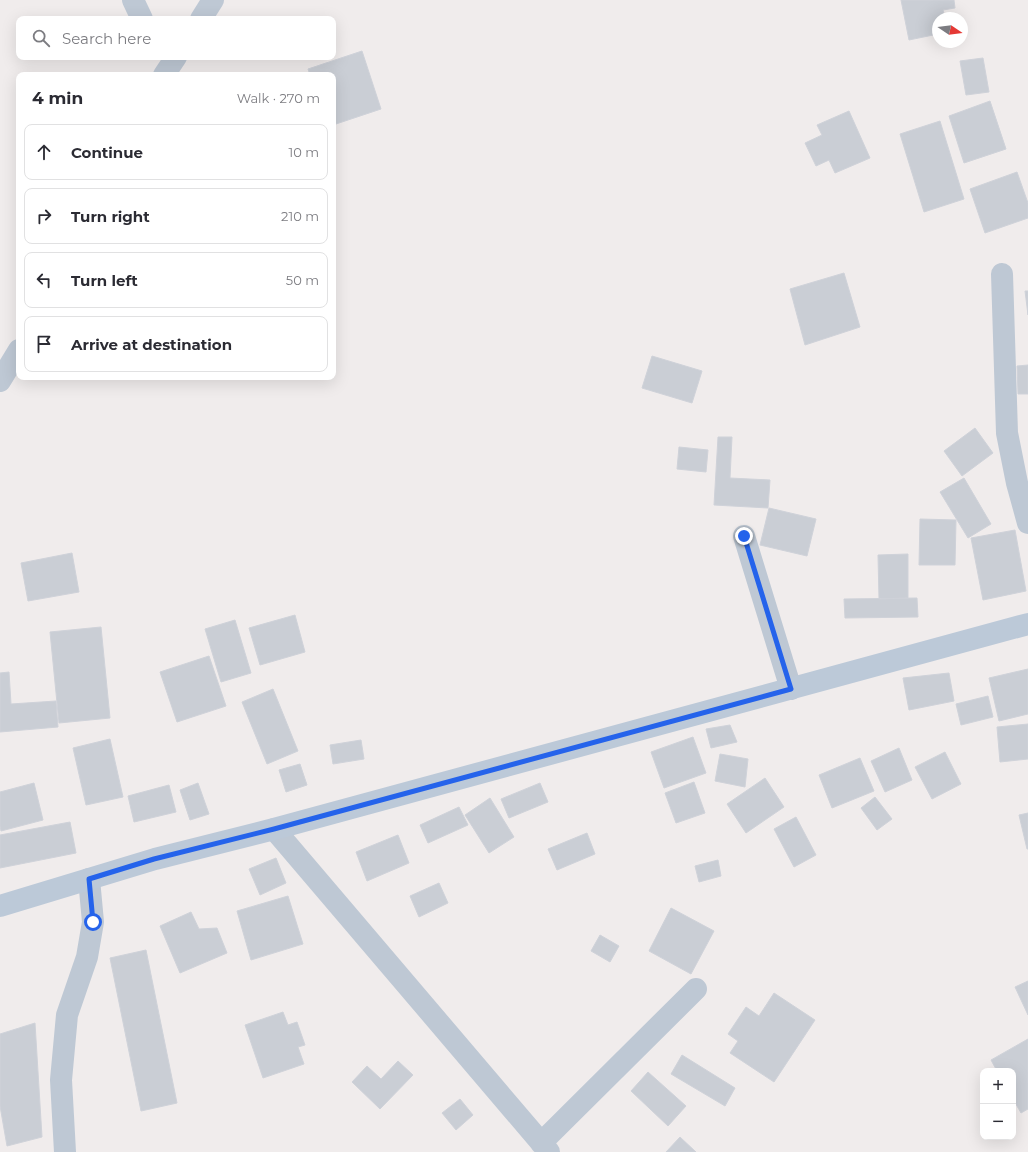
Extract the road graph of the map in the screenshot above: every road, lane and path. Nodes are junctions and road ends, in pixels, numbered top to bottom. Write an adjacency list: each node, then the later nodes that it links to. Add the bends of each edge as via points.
1 (133, 0): 3 (street)
2 (214, 0): 4 (street)
3 (141, 16)
4 (203, 16)
5 (1002, 274): 8 (street, via 1007,433)
6 (16, 355): 7 (street)
7 (0, 381)
8 (1028, 523)
9 (744, 536): 11 (street)
10 (1028, 624): 11 (main road)
11 (791, 689): 12 (main road)
12 (274, 829): 13 (main road, via 154,859); 16 (street)
13 (89, 879): 14 (main road); 17 (street, via 93,922 87,956 67,1015 61,1080)
14 (0, 906)
15 (696, 989): 16 (street)
16 (545, 1148)
17 (65, 1152)

